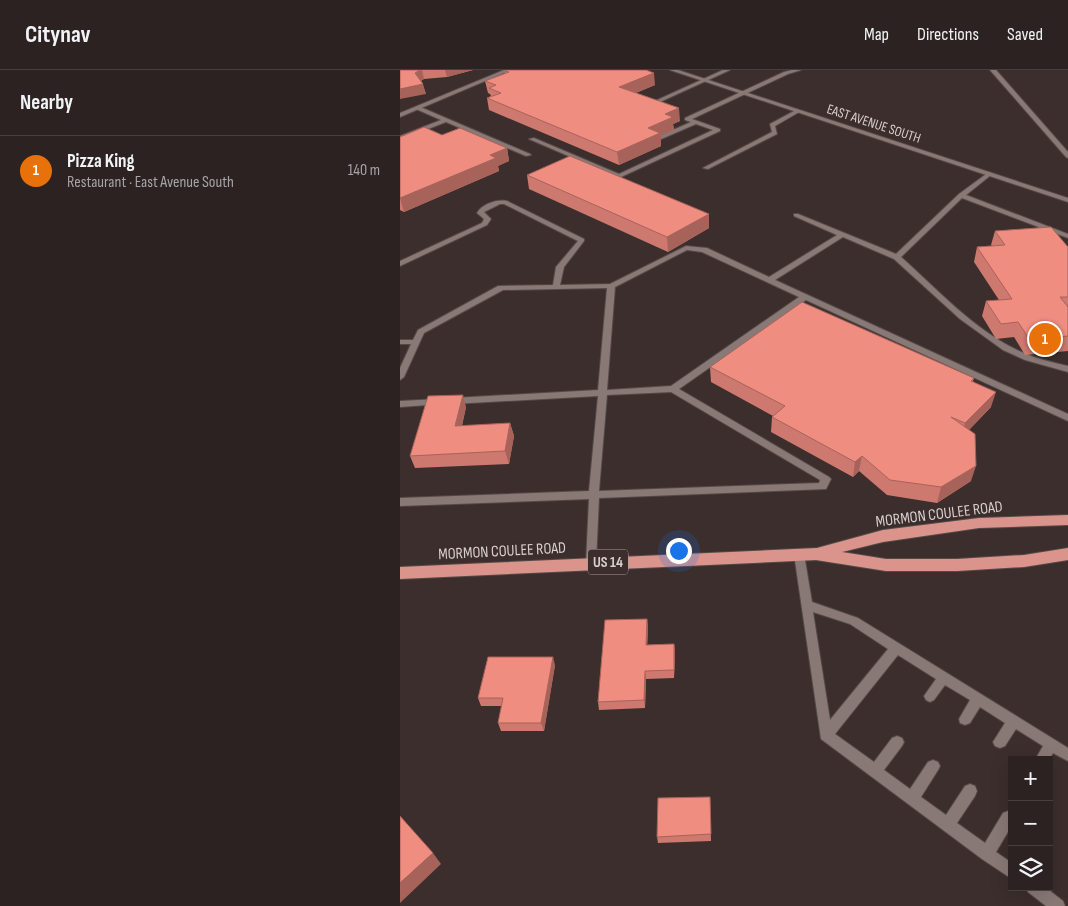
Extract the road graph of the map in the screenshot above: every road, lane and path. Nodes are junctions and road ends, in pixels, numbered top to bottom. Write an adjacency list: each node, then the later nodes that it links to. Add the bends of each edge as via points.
1 (508, 70): 9 (street)
2 (673, 70): 6 (street, EAST AVENUE SOUTH)
3 (727, 70): 6 (street)
4 (798, 70): 7 (street)
5 (993, 70): 18 (street)
6 (705, 80): 7 (street, EAST AVENUE SOUTH); 8 (street)
7 (744, 93): 10 (street, EAST AVENUE SOUTH); 13 (street, via 687,119)
8 (647, 106)
9 (418, 108): 11 (street); 12 (street)
10 (798, 111): 19 (street, via 772,125 775,133); 20 (street, EAST AVENUE SOUTH)
11 (400, 115)
12 (446, 120): 14 (street); 17 (street)
13 (696, 122): 15 (street, via 718,130 619,176); 16 (street)
14 (400, 138)
15 (532, 139)
16 (657, 139)
17 (528, 155)
18 (1068, 156)
19 (706, 168)
20 (989, 174): 21 (street); 22 (street, EAST AVENUE SOUTH)
21 (961, 195): 25 (street); 26 (street)
22 (1068, 200)
23 (796, 215): 24 (street)
24 (843, 234): 26 (street); 28 (street)
25 (1068, 236)
26 (897, 257): 34 (street, via 974,325 1007,348 1033,361)
27 (400, 264): 30 (street, via 485,224 488,219 481,211 505,202 582,240 560,267)
28 (770, 280): 29 (street, via 704,250 686,248); 31 (street)
29 (611, 286): 30 (street); 37 (street)
30 (556, 288): 33 (street, via 501,288 421,332)
31 (806, 296): 36 (street); 39 (street)
32 (400, 342): 33 (street)
33 (415, 342): 35 (street)
34 (1068, 369)
35 (400, 377)
36 (673, 389): 37 (street); 40 (street, via 826,480 822,486)
37 (604, 393): 38 (street); 40 (street)
38 (400, 404)
39 (1068, 418)
40 (594, 495): 41 (street); 46 (street)
41 (400, 502)
42 (1068, 520): 44 (highway, MORMON COULEE ROAD / US 14, via 979,523 883,536)
43 (799, 554): 44 (highway, MORMON COULEE ROAD / US 14); 46 (highway, MORMON COULEE ROAD / US 14); 48 (street)
44 (816, 554): 45 (highway, MORMON COULEE ROAD / US 14, via 886,565 1024,561)
45 (1068, 554)
46 (590, 563): 47 (highway, MORMON COULEE ROAD / US 14)
47 (400, 573)
48 (807, 605): 49 (street, via 854,621); 55 (street)
49 (896, 648): 50 (street); 55 (street)
50 (944, 677): 51 (street); 52 (street)
51 (930, 696)
52 (978, 699): 53 (street); 54 (street)
53 (965, 719)
54 (1014, 721): 57 (street); 58 (street)
55 (826, 735): 62 (street)
56 (897, 742): 62 (street)
57 (1000, 742)
58 (1051, 744): 59 (street); 60 (street)
59 (1068, 755)
60 (1044, 756)
61 (933, 766): 64 (street)
62 (875, 772): 64 (street)
63 (970, 791): 66 (street)
64 (912, 798): 66 (street)
65 (1008, 818): 67 (street)
66 (948, 825): 67 (street)
67 (987, 854): 68 (street)
68 (1008, 869)
69 (1037, 891): 70 (street)
70 (1058, 906)

